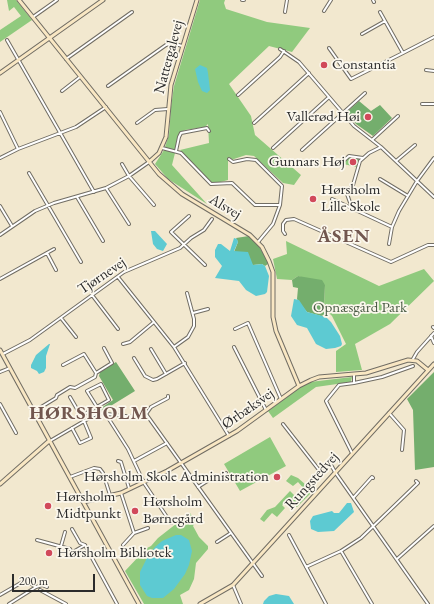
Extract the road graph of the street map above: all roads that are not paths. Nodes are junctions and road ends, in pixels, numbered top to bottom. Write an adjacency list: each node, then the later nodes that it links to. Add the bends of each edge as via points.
1 (18, 0): 11 (street, Alsvej)
2 (57, 0): 11 (street)
3 (103, 0): 15 (street)
4 (197, 0): 17 (street, Nattergalevej)
5 (287, 0): 9 (street)
6 (331, 0): 7 (street)
7 (324, 11)
8 (132, 12): 22 (street)
9 (285, 12)
10 (380, 12): 12 (street)
11 (32, 17): 15 (street, Alsvej)
12 (385, 21): 13 (street); 21 (street)
13 (362, 34)
14 (434, 37): 21 (street)
15 (49, 38): 22 (street, Alsvej); 23 (street)
16 (7, 40): 23 (street)
17 (182, 46): 29 (street, via 172,43 166,45); 37 (street, Nattergalevej, via 172,79)
18 (329, 48): 21 (street, via 351,79)
19 (280, 49): 20 (street)
20 (284, 51): 27 (street); 32 (street)
21 (404, 53)
22 (66, 59): 28 (street, Alsvej)
23 (18, 60): 26 (street); 46 (street)
24 (426, 70): 25 (street)
25 (434, 71)
26 (0, 73)
27 (309, 73): 33 (street); 42 (street)
28 (80, 77): 30 (street); 36 (street, Alsvej)
29 (108, 86)
30 (62, 91)
31 (365, 93): 39 (street)
32 (238, 95)
33 (328, 97): 39 (street); 51 (street)
34 (422, 104): 35 (street)
35 (434, 104)
36 (106, 107): 46 (street, via 92,118); 60 (street, Alsvej)
37 (168, 109): 41 (street, via 155,110); 50 (street, Nattergalevej, via 167,132)
38 (0, 112): 52 (street)
39 (343, 114): 47 (street); 53 (street)
40 (398, 116): 47 (street)
41 (137, 123)
42 (254, 123)
43 (208, 124): 44 (street)
44 (207, 128): 45 (street); 54 (street, via 182,133)
45 (209, 131)
46 (61, 134): 52 (street); 68 (street)
47 (372, 139): 49 (street)
48 (415, 145): 59 (street)
49 (381, 147): 56 (street); 59 (street)
50 (162, 148): 54 (street); 60 (street, Nattergalevej)
51 (272, 148)
52 (18, 149): 55 (street)
53 (302, 150)
54 (176, 151): 75 (street, via 211,184 232,182 257,206)
55 (0, 158)
56 (363, 158): 61 (street, via 348,156); 77 (street, via 347,194)
57 (434, 158): 66 (street)
58 (229, 159): 75 (street, via 233,162 256,160 282,186)
59 (396, 161): 66 (street)
60 (149, 162): 64 (street); 86 (street, Alsvej, via 175,189 243,230)
61 (341, 163)
62 (122, 164): 64 (street)
63 (30, 173): 73 (street)
64 (129, 176): 67 (street); 74 (street)
65 (380, 179): 69 (street)
66 (417, 180): 69 (street); 71 (street)
67 (106, 188): 68 (street); 80 (street)
68 (94, 192): 70 (street)
69 (408, 196): 82 (street)
70 (77, 197): 73 (street); 85 (street)
71 (434, 197)
72 (332, 199): 77 (street)
73 (48, 205): 81 (street); 92 (street)
74 (154, 205)
75 (280, 205): 86 (street, via 273,224)
76 (0, 206): 81 (street)
77 (352, 208): 82 (street)
78 (189, 216): 88 (street, via 171,232)
79 (212, 219): 88 (street, Tjørnevej, via 204,230)
80 (129, 224)
81 (12, 226): 84 (street)
82 (392, 227): 87 (street)
83 (286, 234): 89 (street, via 283,224 286,220 294,218 391,262 428,245)
84 (0, 235)
85 (103, 241)
86 (258, 242): 129 (street, Alsvej, via 267,255 273,272 273,317 276,331)
87 (389, 244)
88 (184, 245): 93 (street); 95 (street, Tjørnevej)
89 (434, 245)
90 (54, 249): 91 (street)
91 (47, 253): 94 (street); 96 (street)
92 (81, 262)
93 (205, 265)
94 (56, 270)
95 (118, 277): 98 (street, Tjørnevej); 102 (street)
96 (0, 280)
97 (187, 293): 100 (street)
98 (92, 295): 101 (street, Tjørnevej); 103 (street)
99 (208, 309): 100 (street)
100 (193, 313): 110 (street, via 192,332)
101 (61, 318): 107 (street); 115 (street, Tjørnevej, via 30,340)
102 (154, 322): 109 (street, via 130,342); 110 (street)
103 (118, 329)
104 (235, 329): 132 (street, via 248,323)
105 (434, 333): 106 (street)
106 (431, 336): 108 (street); 117 (street)
107 (76, 337)
108 (434, 342)
109 (123, 344)
110 (174, 347): 118 (street)
111 (234, 347): 135 (street)
112 (104, 348): 125 (street, via 112,363)
113 (151, 349): 126 (street)
114 (0, 350): 115 (street)
115 (2, 354): 122 (street)
116 (134, 358): 126 (street, via 149,379 157,379)
117 (413, 359): 123 (street); 127 (street, Ørbæksvej)
118 (185, 363): 126 (street); 145 (street)
119 (434, 364): 123 (street, Rungstedvej)
120 (63, 365): 125 (street, via 84,354)
121 (413, 366): 128 (street)
122 (10, 368): 124 (street); 136 (street)
123 (428, 370): 138 (street, Rungstedvej)
124 (0, 372)
125 (96, 373): 136 (street, via 95,377 75,388 70,387)
126 (166, 374)
127 (354, 375): 128 (street); 129 (street, Ørbæksvej, via 319,377)
128 (354, 383): 149 (street, via 339,385 326,401)
129 (299, 386): 132 (street, Ørbæksvej)
130 (168, 396): 139 (street)
131 (70, 397): 140 (street)
132 (281, 399): 135 (street, Ørbæksvej)
133 (0, 404): 144 (street)
134 (97, 407): 134 (street, via 87,391 101,384 110,398); 140 (street)
135 (266, 410): 145 (street, Ørbæksvej)
136 (33, 412): 146 (street)
137 (105, 413): 139 (street, via 130,417); 141 (street); 150 (street)
138 (389, 413): 148 (street, via 404,430); 149 (street, Rungstedvej)
139 (146, 414): 147 (street)
140 (81, 416): 141 (street)
141 (84, 421): 143 (street); 143 (street, via 91,438 80,443)
142 (283, 424): 153 (street, via 319,470 330,463)
143 (72, 428): 146 (street)
144 (16, 433)
145 (229, 436): 152 (street, Ørbæksvej)
146 (50, 441): 155 (street); 159 (street)
147 (167, 443): 150 (street); 152 (street)
148 (402, 450)
149 (352, 453): 153 (street, Rungstedvej)
150 (134, 461): 158 (street)
151 (118, 462): 161 (street, via 121,462)
152 (181, 464): 158 (street, Ørbæksvej); 160 (street)
153 (335, 472): 164 (street); 182 (street, Rungstedvej)
154 (226, 473): 160 (street)
155 (69, 478): 163 (street, via 94,468 100,469); 165 (street)
156 (374, 478): 164 (street, via 372,477)
157 (416, 481): 167 (street, via 418,483)
158 (144, 483): 161 (street, Ørbæksvej); 166 (street)
159 (0, 484)
160 (198, 487): 173 (street)
161 (130, 490): 162 (street, Ørbæksvej)
162 (121, 493): 163 (street, Ørbæksvej); 172 (street)
163 (110, 496): 165 (street, Ørbæksvej)
164 (354, 497): 167 (street)
165 (83, 502): 193 (street)
166 (171, 523)
167 (374, 526): 180 (street); 181 (street)
168 (434, 526): 181 (street)
169 (148, 528): 172 (street)
170 (72, 529): 177 (street, via 80,543)
171 (65, 532): 179 (street)
172 (134, 533): 178 (street)
173 (231, 533): 176 (street); 182 (street)
174 (289, 535): 183 (street)
175 (37, 540): 179 (street)
176 (218, 542)
177 (85, 545): 179 (street, via 73,553); 192 (street)
178 (123, 545)
179 (61, 546)
180 (341, 551): 183 (street); 197 (street)
181 (397, 559): 198 (street)
182 (253, 563): 184 (street); 185 (street, Rungstedvej)
183 (306, 567): 196 (street)
184 (262, 576)
185 (233, 585): 194 (street, Rungstedvej); 195 (street)
186 (36, 587): 187 (street); 189 (street, via 26,580); 190 (street)
187 (47, 587)
188 (40, 590): 191 (street)
189 (0, 595)
190 (9, 604)
191 (66, 604)
192 (117, 604)
193 (139, 604)
194 (200, 604)
195 (241, 604)
196 (326, 604)
197 (372, 604)
198 (428, 604)

